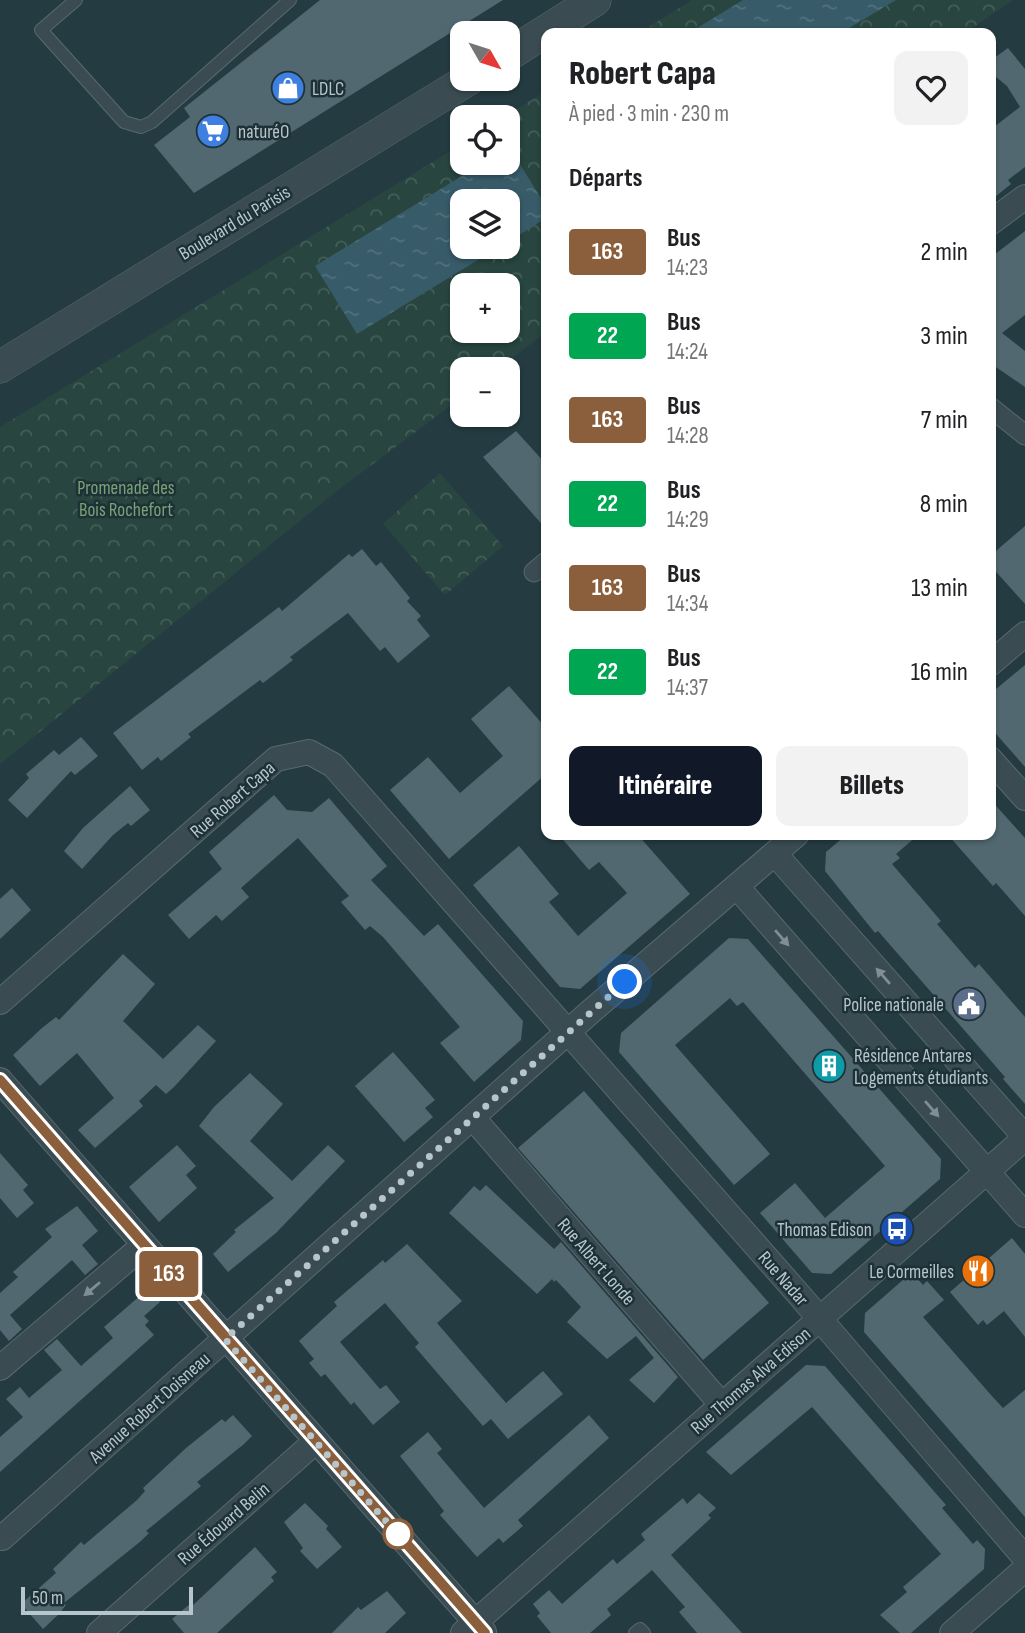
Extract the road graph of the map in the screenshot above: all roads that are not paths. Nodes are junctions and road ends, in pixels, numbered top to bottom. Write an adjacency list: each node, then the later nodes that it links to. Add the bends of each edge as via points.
1 (76, 0): 2 (lane, via 41,30 124,122 141,127)
2 (290, 0)
3 (595, 0): 4 (street)
4 (551, 28)
5 (541, 34): 6 (street)
6 (520, 47)
7 (450, 91): 10 (street, Boulevard du Parisis)
8 (1025, 197): 9 (street)
9 (996, 219)
10 (0, 367)
11 (996, 412): 12 (street)
12 (1025, 435)
13 (1025, 634): 14 (street)
14 (996, 659)
15 (996, 766): 16 (street)
16 (1025, 798)
17 (790, 840): 18 (street, Avenue Robert Doisneau)
18 (775, 854): 19 (street, Avenue Robert Doisneau); 24 (street, one-way to 18)
19 (737, 887): 21 (street, Avenue Robert Doisneau); 25 (street, one-way to 25)
20 (0, 1002): 21 (street, Rue Robert Capa, via 276,759 309,752 333,765)
21 (569, 1031): 23 (street, Avenue Robert Doisneau); 28 (street, Rue Nadar)
22 (0, 1080): 27 (street)
23 (472, 1118): 29 (street, Avenue Robert Doisneau); 31 (street, Rue Albert Londe)
24 (1025, 1138): 25 (street, Rue Thomas Alva Edison)
25 (988, 1172): 26 (street); 28 (street, Rue Thomas Alva Edison)
26 (1025, 1215)
27 (144, 1245): 29 (street); 30 (street, one-way to 30)
28 (820, 1318): 31 (street, Rue Thomas Alva Edison); 34 (street, Rue Nadar)
29 (225, 1339): 32 (street); 33 (street, Avenue Robert Doisneau)
30 (0, 1368)
31 (722, 1405): 36 (street, Rue Thomas Alva Edison)
32 (316, 1441): 36 (street); 37 (street, Rue Édouard Belin)
33 (2, 1538)
34 (1025, 1558)
35 (1025, 1569): 40 (street)
36 (474, 1629)
37 (99, 1633)
38 (635, 1633): 39 (lane, via 640,1629)
39 (644, 1633)
40 (952, 1633)

